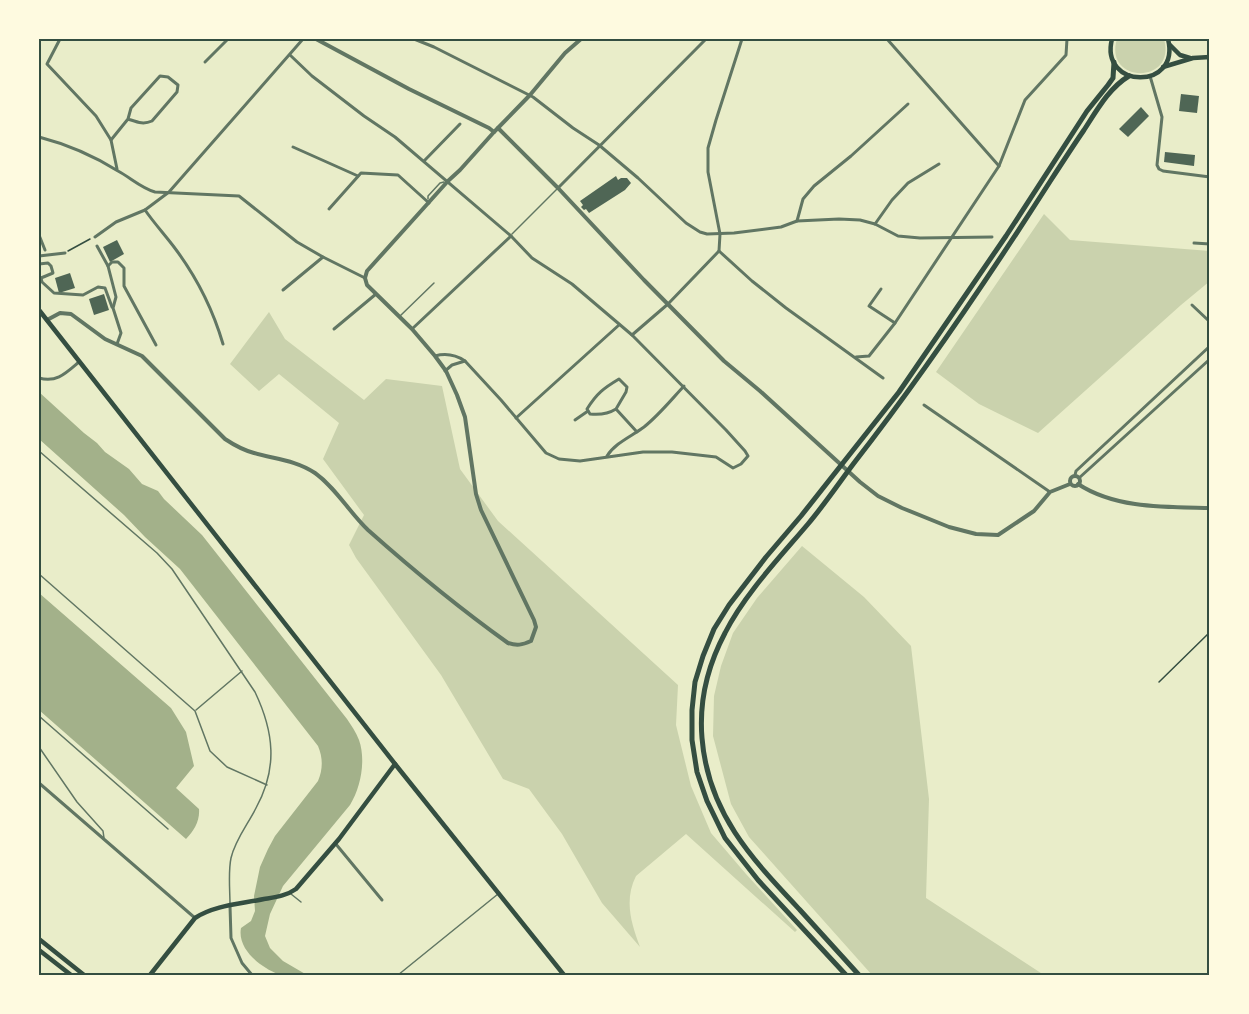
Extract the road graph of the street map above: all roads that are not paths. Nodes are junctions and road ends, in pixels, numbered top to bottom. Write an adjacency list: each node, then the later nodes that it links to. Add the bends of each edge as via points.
1 (60, 39): 29 (street, via 47,64 89,108)
2 (228, 39): 17 (street)
3 (303, 39): 14 (street)
4 (316, 39): 27 (street)
5 (414, 39): 22 (street)
6 (581, 39): 22 (street)
7 (706, 39): 30 (street)
8 (742, 39): 46 (street, via 708,148 708,172)
9 (887, 39): 34 (street)
10 (1068, 39): 34 (street, via 1066,55 1025,100)
11 (1112, 39): 18 (main road)
12 (1168, 39): 13 (main road)
13 (1170, 45): 16 (main road, via 1180,55); 19 (main road)
14 (290, 55): 32 (street); 40 (street)
15 (1210, 57): 16 (main road)
16 (1193, 58): 19 (main road)
17 (206, 62)
18 (1114, 62): 20 (main road); 131 (highway, via 1113,78 899,392 729,605 714,629 695,682 692,740 697,772 725,838 758,880)
19 (1164, 67): 21 (main road)
20 (1130, 76): 21 (main road); 132 (highway, via 1119,82 1104,100 905,396 737,611 724,633 705,685 702,738 707,770 715,797 733,832 766,874)
21 (1150, 76): 37 (street, via 1161,112 1159,169)
22 (530, 95): 26 (street); 30 (street)
23 (908, 104): 44 (street, via 814,186 803,200)
24 (128, 119): 24 (street, via 131,108 160,76 178,85 177,92 152,121); 29 (street)
25 (460, 124): 32 (street)
26 (498, 128): 27 (street); 39 (street)
27 (494, 132): 38 (street)
28 (39, 137): 35 (street)
29 (111, 140): 35 (street)
30 (599, 145): 39 (street); 46 (street, via 686,223 700,232)
31 (293, 147): 36 (street)
32 (424, 161): 38 (street)
33 (939, 164): 45 (street, via 908,183)
34 (999, 166): 50 (street)
35 (117, 170): 40 (street, via 146,189)
36 (358, 176): 41 (street, via 398,175); 42 (street)
37 (1210, 177)
38 (448, 182): 41 (street); 48 (street)
39 (558, 188): 48 (lane); 68 (street)
40 (169, 192): 43 (street); 59 (street, via 239,196)
41 (429, 203): 63 (street)
42 (328, 209)
43 (145, 210): 49 (street, via 116,222); 81 (street, via 188,267 207,301)
44 (797, 221): 45 (street, via 839,219); 46 (street, via 781,227)
45 (875, 224): 50 (street, via 898,236)
46 (720, 234): 56 (street)
47 (39, 235): 55 (street)
48 (511, 236): 76 (street, via 532,258 572,284); 77 (street)
49 (95, 237)
50 (951, 237): 51 (street); 75 (street)
51 (992, 237)
52 (1194, 243): 53 (street)
53 (1210, 244)
54 (97, 246): 61 (street)
55 (45, 250)
56 (719, 251): 68 (street); 85 (street, via 786,308)
57 (64, 253): 58 (street)
58 (39, 256)
59 (323, 257): 63 (street); 66 (street)
60 (39, 264): 62 (street, via 48,263 53,273)
61 (108, 266): 70 (street, via 116,297); 82 (street, via 118,262 124,268 124,286)
62 (40, 278): 70 (street, via 54,293 83,295 105,288)
63 (364, 278): 67 (street)
64 (434, 283): 72 (lane)
65 (881, 289): 75 (street, via 869,306)
66 (283, 290)
67 (376, 294): 72 (street); 78 (street)
68 (668, 304): 79 (street); 104 (street, via 724,361 861,482 902,508 949,527 998,535 1034,511)
69 (1192, 305): 74 (street)
70 (112, 308): 80 (street, via 121,333)
71 (39, 310): 73 (main road)
72 (399, 316): 77 (street)
73 (47, 320): 80 (street, via 60,313 71,314); 88 (main road)
74 (1210, 322)
75 (895, 323): 85 (street, via 869,356)
76 (620, 325): 79 (street); 96 (street)
77 (412, 329): 84 (street)
78 (334, 330)
79 (632, 334): 92 (street)
80 (117, 344): 89 (street, via 142,356 225,439 240,448 308,469 321,478 366,528 440,592 508,643 523,644 531,641 536,627 481,510 465,417)
81 (223, 344)
82 (156, 345)
83 (1210, 346): 101 (street, via 1076,471)
84 (435, 356): 87 (street, via 450,355); 89 (street)
85 (856, 357): 91 (street)
86 (1210, 359): 101 (street)
87 (465, 361): 89 (street); 96 (street)
88 (80, 362): 90 (street, via 51,381); 111 (main road)
89 (446, 371)
90 (39, 378)
91 (883, 378)
92 (684, 386): 98 (street); 100 (street, via 745,451 748,456 741,464 733,468 716,457 672,452)
93 (924, 405): 104 (street)
94 (616, 409): 95 (street, via 598,415); 95 (street, via 627,387 619,379 602,389); 98 (street)
95 (588, 411): 97 (street)
96 (516, 418): 100 (street, via 546,453 559,459 580,461)
97 (575, 420)
98 (637, 432): 100 (street)
99 (39, 452): 107 (lane, via 172,569)
100 (607, 456)
101 (1077, 477): 102 (street, via 1071,476); 103 (street)
102 (1070, 484): 103 (street); 104 (street)
103 (1078, 484): 105 (street, via 1090,492 1128,502)
104 (1050, 492)
105 (1210, 508)
106 (39, 574): 108 (lane)
107 (242, 671): 108 (lane); 113 (lane, via 264,712 270,738)
108 (195, 711): 113 (lane, via 210,751 227,767)
109 (39, 716): 114 (lane)
110 (39, 747): 115 (lane, via 103,831)
111 (395, 764): 116 (main road); 118 (main road)
112 (39, 783): 115 (street)
113 (267, 785): 121 (lane, via 231,858)
114 (168, 829)
115 (104, 839): 122 (street)
116 (335, 843): 117 (main road); 119 (street)
117 (290, 893): 120 (lane); 121 (main road)
118 (499, 894): 129 (lane); 130 (main road)
119 (382, 900)
120 (301, 902)
121 (230, 906): 122 (main road); 128 (street, via 231,938)
122 (195, 918): 127 (main road)
123 (39, 939): 126 (main road)
124 (39, 950): 125 (main road)
125 (71, 975)
126 (84, 975)
127 (150, 975)
128 (252, 975)
129 (398, 975)
130 (564, 975)
131 (846, 975)
132 (859, 975)

